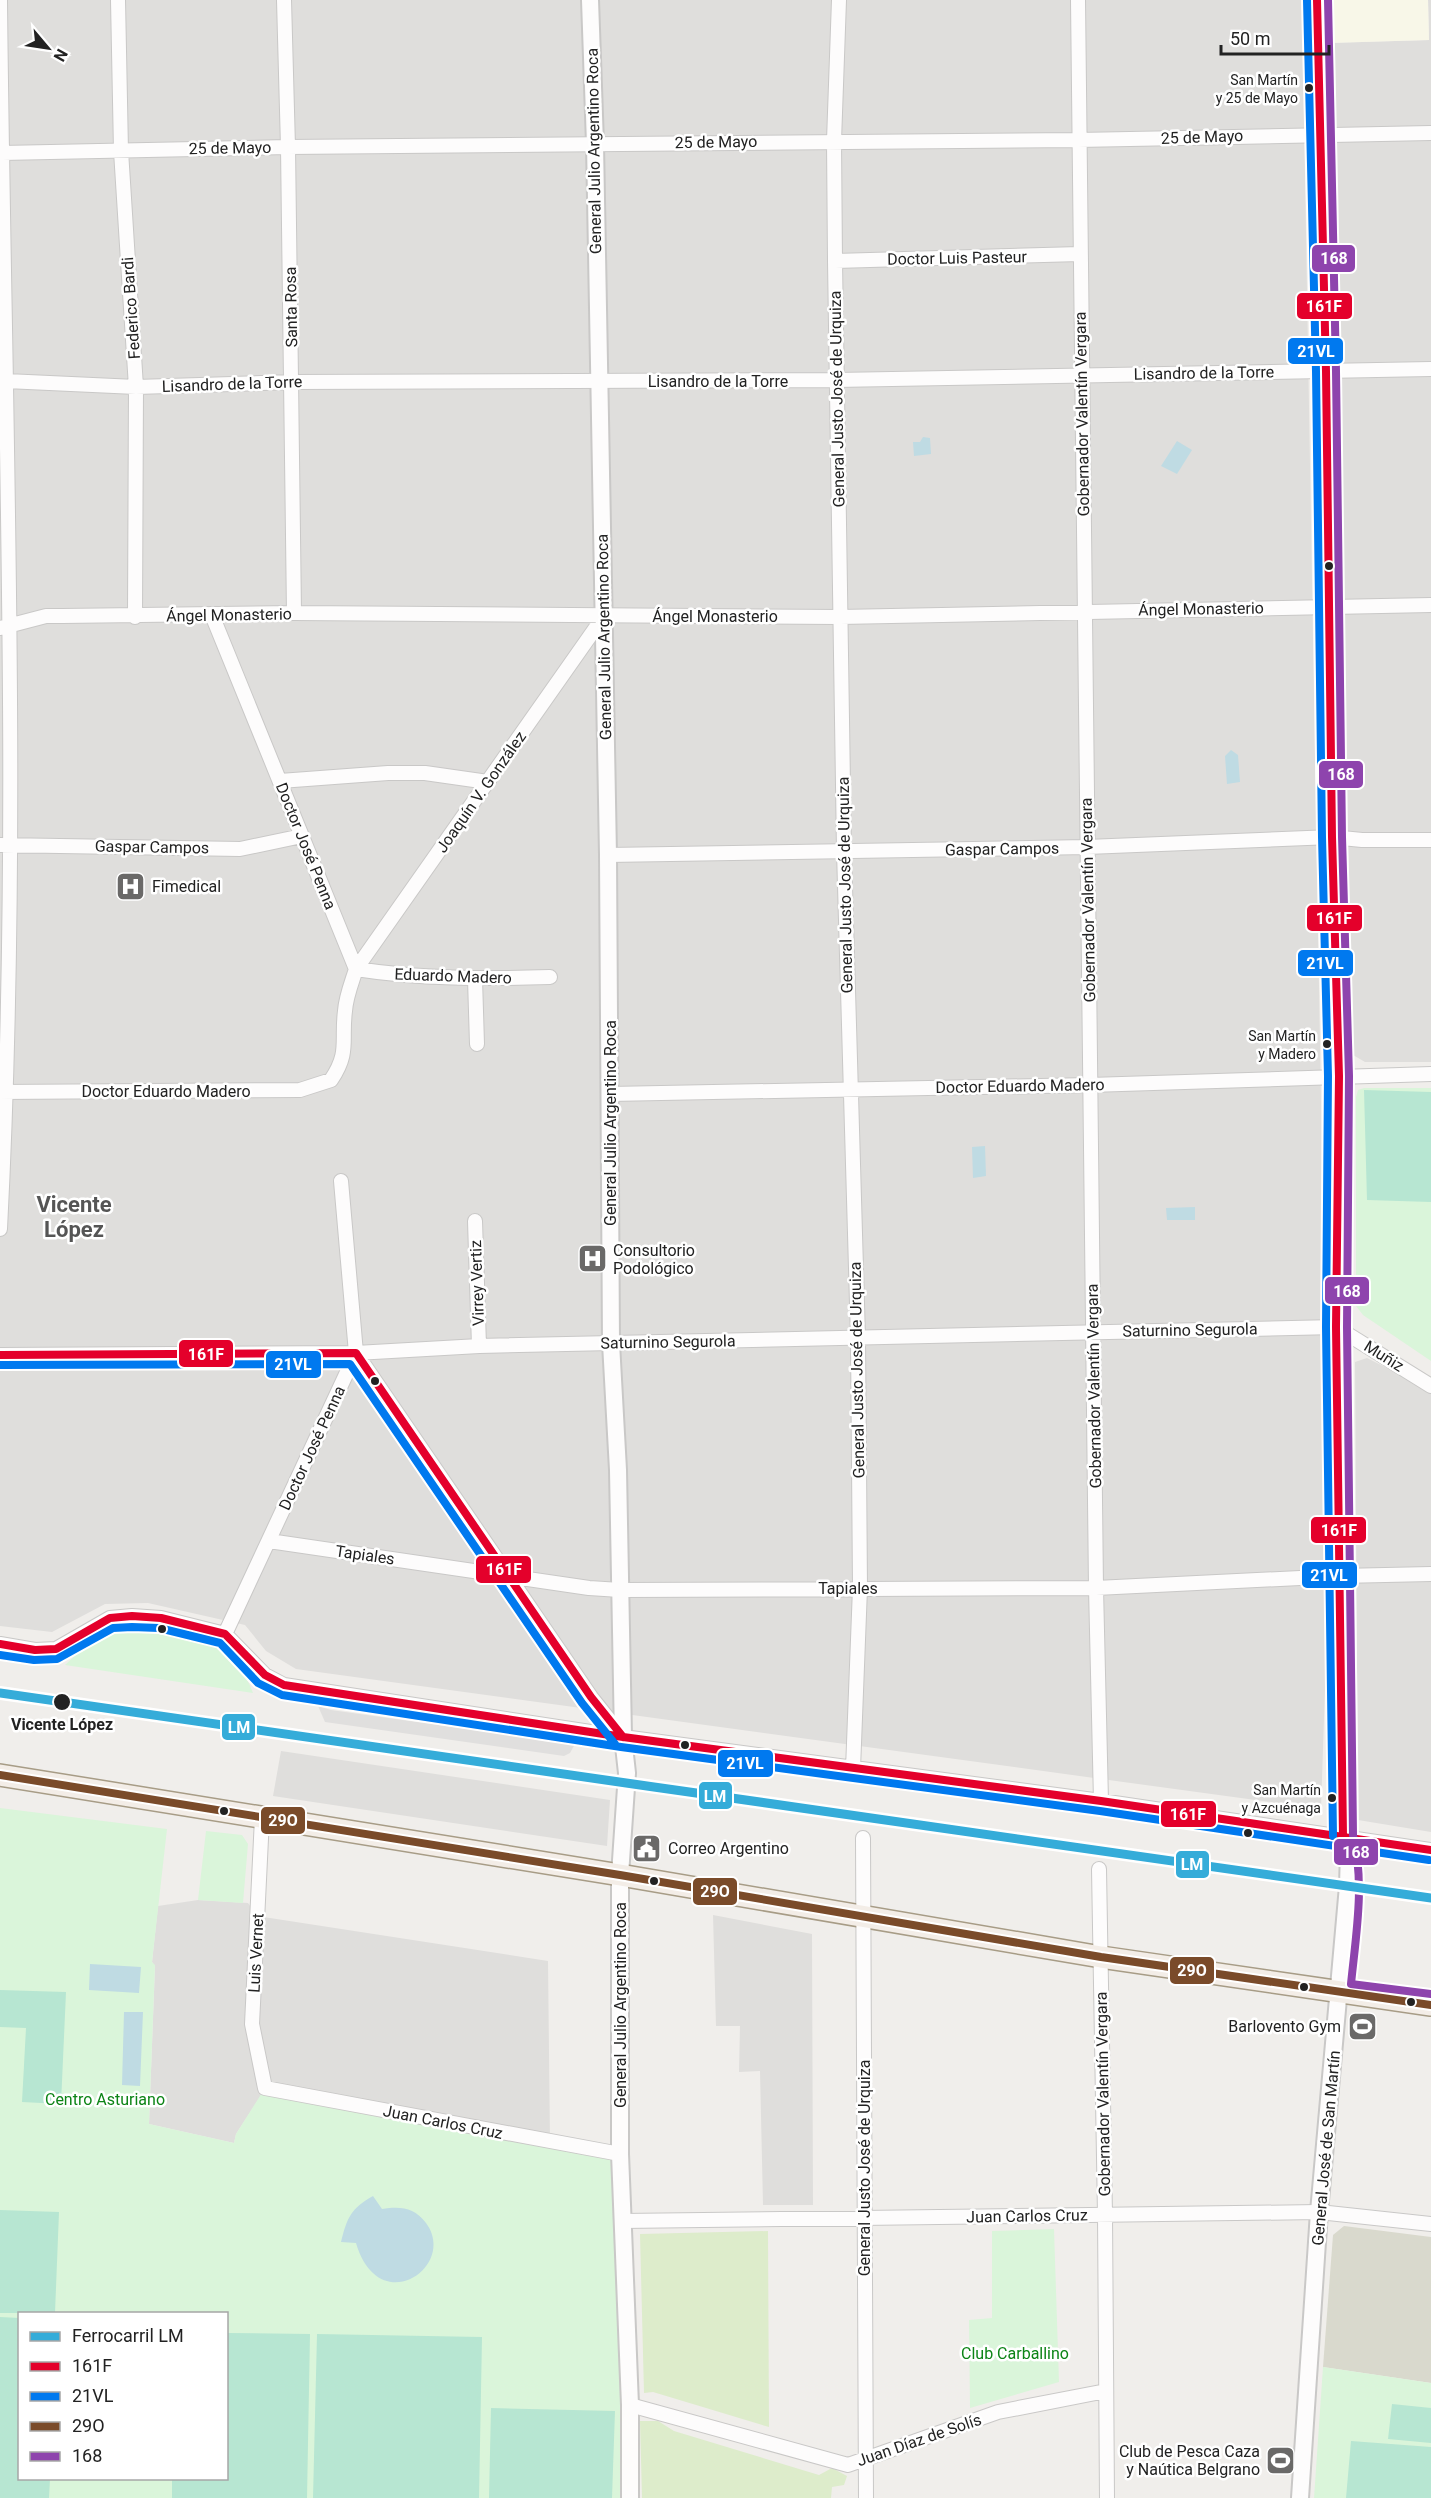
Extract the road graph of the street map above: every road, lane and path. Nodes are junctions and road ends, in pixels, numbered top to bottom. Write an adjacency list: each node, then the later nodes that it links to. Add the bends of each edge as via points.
1 (0, 0): 15 (street)
2 (118, 0): 14 (street, Federico Bardi)
3 (284, 0): 13 (street, Santa Rosa)
4 (590, 0): 12 (street, General Julio Argentino Roca)
5 (839, 0): 11 (street, General Justo José de Urquiza)
6 (1078, 0): 10 (street, Gobernador Valentín Vergara)
7 (1317, 0): 9 (street, General José de San Martín)
8 (1431, 133): 9 (street, 25 de Mayo)
9 (1320, 134): 10 (street, 25 de Mayo); 20 (street, General José de San Martín)
10 (1078, 140): 11 (street, 25 de Mayo); 16 (street, Gobernador Valentín Vergara)
11 (834, 141): 12 (street, 25 de Mayo); 17 (street, General Justo José de Urquiza)
12 (595, 144): 13 (street, 25 de Mayo); 25 (street, General Julio Argentino Roca)
13 (288, 147): 14 (street, 25 de Mayo); 24 (street, Santa Rosa)
14 (121, 151): 15 (street, 25 de Mayo); 26 (street, Federico Bardi)
15 (2, 153): 18 (street)
16 (1080, 254): 17 (street, Doctor Luis Pasteur); 21 (street, Gobernador Valentín Vergara)
17 (835, 261): 22 (street, General Justo José de Urquiza)
18 (3, 339): 23 (street)
19 (1431, 369): 20 (street, Lisandro de la Torre)
20 (1326, 371): 21 (street, Lisandro de la Torre); 28 (street, General José de San Martín)
21 (1081, 375): 22 (street, Lisandro de la Torre); 29 (street, Gobernador Valentín Vergara)
22 (836, 380): 25 (street, Lisandro de la Torre); 34 (street, General Justo José de Urquiza)
23 (6, 381): 26 (street, Lisandro de la Torre); 35 (street)
24 (292, 382): 25 (street, Lisandro de la Torre); 26 (street, Lisandro de la Torre); 30 (street, Santa Rosa)
25 (599, 382): 32 (street, General Julio Argentino Roca)
26 (136, 387): 33 (street, Federico Bardi)
27 (1431, 605): 28 (street, Ángel Monasterio)
28 (1328, 607): 29 (street, Ángel Monasterio); 39 (street, General José de San Martín)
29 (1084, 612): 34 (street, Ángel Monasterio); 42 (street, Gobernador Valentín Vergara)
30 (294, 613): 31 (street, Ángel Monasterio); 32 (street, Ángel Monasterio)
31 (212, 615): 33 (street, Ángel Monasterio); 36 (street, Doctor José Penna)
32 (604, 615): 34 (street, Ángel Monasterio); 37 (street, Joaquín V. González); 44 (street, General Julio Argentino Roca)
33 (135, 617): 35 (street, Ángel Monasterio, via 46,616)
34 (840, 617): 43 (street, General Justo José de Urquiza)
35 (4, 627): 41 (street)
36 (280, 781): 37 (street, via 425,773); 38 (street, Doctor José Penna)
37 (488, 782): 45 (street, Joaquín V. González)
38 (302, 836): 41 (street, Gaspar Campos, via 240,849); 45 (street, Doctor José Penna)
39 (1332, 837): 40 (street, Gaspar Campos); 42 (street, Gaspar Campos); 50 (street, General José de San Martín)
40 (1431, 840)
41 (5, 845): 53 (street)
42 (1087, 847): 43 (street, Gaspar Campos); 51 (street, Gobernador Valentín Vergara)
43 (844, 851): 44 (street, Gaspar Campos); 52 (street, General Justo José de Urquiza)
44 (608, 855): 54 (street, General Julio Argentino Roca)
45 (356, 969): 47 (street, Eduardo Madero); 53 (street, Doctor Eduardo Madero, via 345,1009 344,1056 331,1080 300,1090)
46 (550, 977): 47 (street, Eduardo Madero)
47 (475, 979): 48 (street)
48 (477, 1044)
49 (1431, 1074): 50 (street, Doctor Eduardo Madero)
50 (1339, 1076): 51 (street, Doctor Eduardo Madero); 58 (street, General José de San Martín)
51 (1090, 1085): 52 (street, Doctor Eduardo Madero); 59 (street, Gobernador Valentín Vergara)
52 (851, 1090): 54 (street, Doctor Eduardo Madero); 60 (street, General Justo José de Urquiza)
53 (4, 1092): 57 (street)
54 (610, 1095): 61 (street, General Julio Argentino Roca)
55 (341, 1181): 63 (street, Doctor José Penna)
56 (475, 1221): 62 (street, Virrey Vertiz)
57 (0, 1229)
58 (1336, 1327): 59 (street, Saturnino Segurola); 65 (street, Muñiz); 69 (street, General José de San Martín)
59 (1093, 1332): 60 (street, Saturnino Segurola); 71 (street, Gobernador Valentín Vergara)
60 (858, 1338): 61 (street, Saturnino Segurola); 70 (street, General Justo José de Urquiza)
61 (611, 1343): 62 (street, Saturnino Segurola); 72 (street, General Julio Argentino Roca)
62 (479, 1346): 63 (street, Saturnino Segurola)
63 (356, 1353): 64 (street, Saturnino Segurola); 66 (street, Doctor José Penna); 68 (street)
64 (0, 1355)
65 (1431, 1386)
66 (269, 1540): 68 (street, Tapiales); 73 (street, Doctor José Penna)
67 (1431, 1574): 69 (street, Tapiales)
68 (510, 1576): 72 (street, Tapiales); 75 (street, via 591,1697)
69 (1340, 1576): 71 (street, Tapiales); 80 (street, General José de San Martín)
70 (860, 1588): 71 (street, Tapiales); 72 (street, Tapiales); 76 (street, General Justo José de Urquiza)
71 (1096, 1588): 78 (street, Gobernador Valentín Vergara)
72 (620, 1590): 75 (street, General Julio Argentino Roca)
73 (225, 1634): 74 (street, via 176,1620 132,1616 110,1618 56,1649); 75 (street, via 265,1675 284,1685)
74 (0, 1644)
75 (623, 1737): 76 (street); 84 (street, General Julio Argentino Roca, via 627,1773)
76 (853, 1769): 78 (street)
77 (0, 1775): 79 (main road)
78 (1101, 1801): 80 (street)
79 (262, 1818): 84 (main road); 89 (street, Luis Vernet, via 252,2024)
80 (1344, 1836): 82 (street); 87 (street, General José de San Martín, via 1348,1886)
81 (863, 1838): 85 (street, General Justo José de Urquiza)
82 (1431, 1850)
83 (1099, 1869): 86 (street, Gobernador Valentín Vergara)
84 (620, 1875): 85 (main road); 90 (street, General Julio Argentino Roca)
85 (862, 1916): 86 (main road); 93 (street, General Justo José de Urquiza)
86 (1101, 1957): 87 (main road); 92 (street, Gobernador Valentín Vergara)
87 (1340, 1993): 88 (main road); 91 (street, General José de San Martín)
88 (1431, 2005)
89 (265, 2088): 90 (street, Juan Carlos Cruz)
90 (620, 2154): 94 (street, General Julio Argentino Roca)
91 (1319, 2212): 92 (street, Juan Carlos Cruz); 95 (street, Juan Carlos Cruz); 102 (street, General José de San Martín)
92 (1105, 2215): 93 (street, Juan Carlos Cruz); 96 (street, Gobernador Valentín Vergara)
93 (864, 2218): 94 (street, Juan Carlos Cruz); 98 (street, General Justo José de Urquiza)
94 (621, 2221): 97 (street, General Julio Argentino Roca)
95 (1431, 2224)
96 (1106, 2391): 98 (street, Juan Díaz de Solís, via 998,2412); 101 (street, Gobernador Valentín Vergara)
97 (630, 2405): 98 (street, Juan Díaz de Solís, via 848,2465); 99 (street, General Julio Argentino Roca)
98 (865, 2459): 100 (street, General Justo José de Urquiza)
99 (630, 2498)
100 (866, 2498)
101 (1107, 2498)
102 (1300, 2498)

